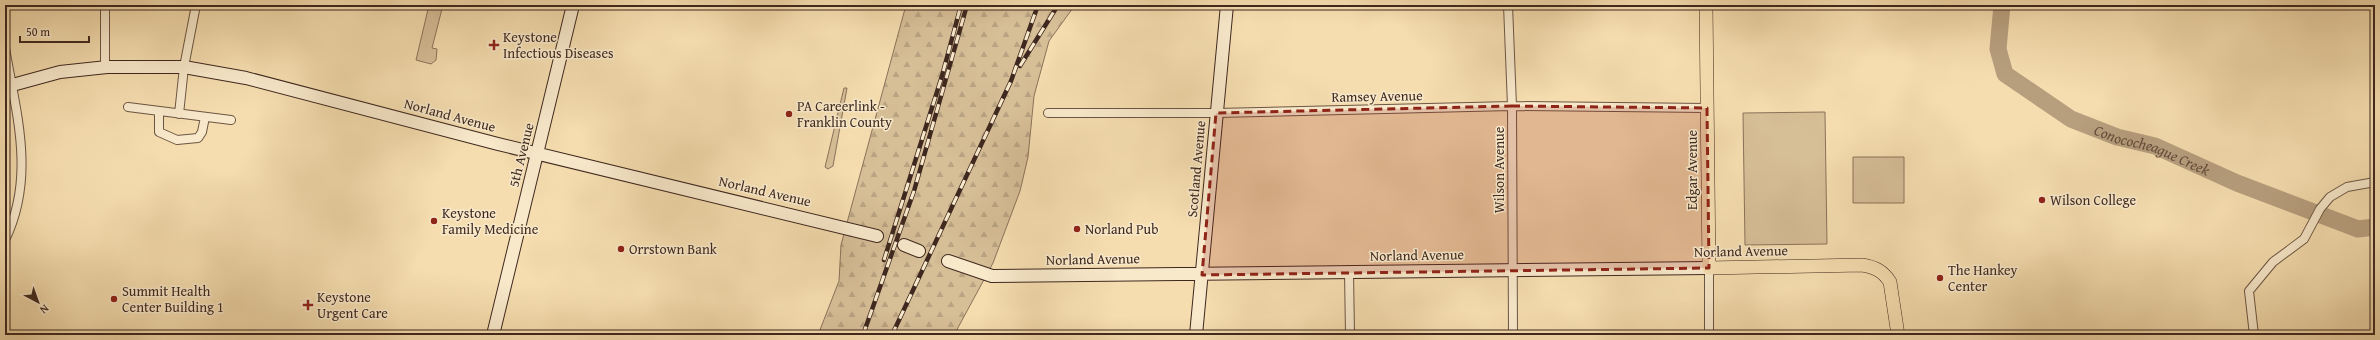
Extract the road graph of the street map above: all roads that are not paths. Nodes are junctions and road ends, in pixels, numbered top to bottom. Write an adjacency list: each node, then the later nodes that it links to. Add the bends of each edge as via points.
1 (105, 5): 8 (street)
2 (196, 5): 9 (street)
3 (574, 5): 20 (main road, 5th Avenue)
4 (1227, 5): 16 (main road, Scotland Avenue)
5 (1508, 5): 11 (street, Wilson Avenue)
6 (1706, 5): 13 (main road, Edgar Avenue)
7 (5, 48): 10 (street)
8 (105, 67): 9 (main road, Norland Avenue); 10 (main road, Norland Avenue, via 60,72)
9 (184, 67): 17 (street); 20 (main road, Norland Avenue, via 246,78)
10 (7, 84): 23 (street, via 22,141 22,169 16,212)
11 (1512, 106): 13 (street, Ramsey Avenue); 16 (street, Ramsey Avenue); 28 (street, Wilson Avenue)
12 (128, 107): 14 (street)
13 (1707, 108): 27 (main road, Edgar Avenue)
14 (159, 111): 17 (street); 18 (street, via 159,132 177,140 198,138)
15 (1048, 113): 16 (street, Ramsey Avenue)
16 (1216, 113): 30 (main road, Scotland Avenue)
17 (180, 114): 18 (street)
18 (205, 116): 19 (street)
19 (231, 120)
20 (537, 153): 22 (main road, Norland Avenue); 31 (main road, 5th Avenue)
21 (2375, 182): 37 (street, via 2347,187 2330,197 2320,209 2307,235 2273,262 2248,291)
22 (877, 236)
23 (5, 240)
24 (904, 245): 25 (main road)
25 (920, 251)
26 (948, 261): 30 (main road, Norland Avenue, via 992,276)
27 (1709, 268): 28 (main road, Norland Avenue); 35 (street, Edgar Avenue); 36 (main road, Norland Avenue, via 1862,265 1876,268 1886,276 1892,290)
28 (1513, 270): 29 (main road, Norland Avenue); 34 (street, Wilson Avenue)
29 (1349, 271): 30 (main road, Norland Avenue); 33 (street)
30 (1202, 275): 32 (main road, Scotland Avenue)
31 (493, 335)
32 (1196, 335)
33 (1350, 335)
34 (1512, 335)
35 (1709, 335)
36 (1898, 335)
37 (2254, 335)

